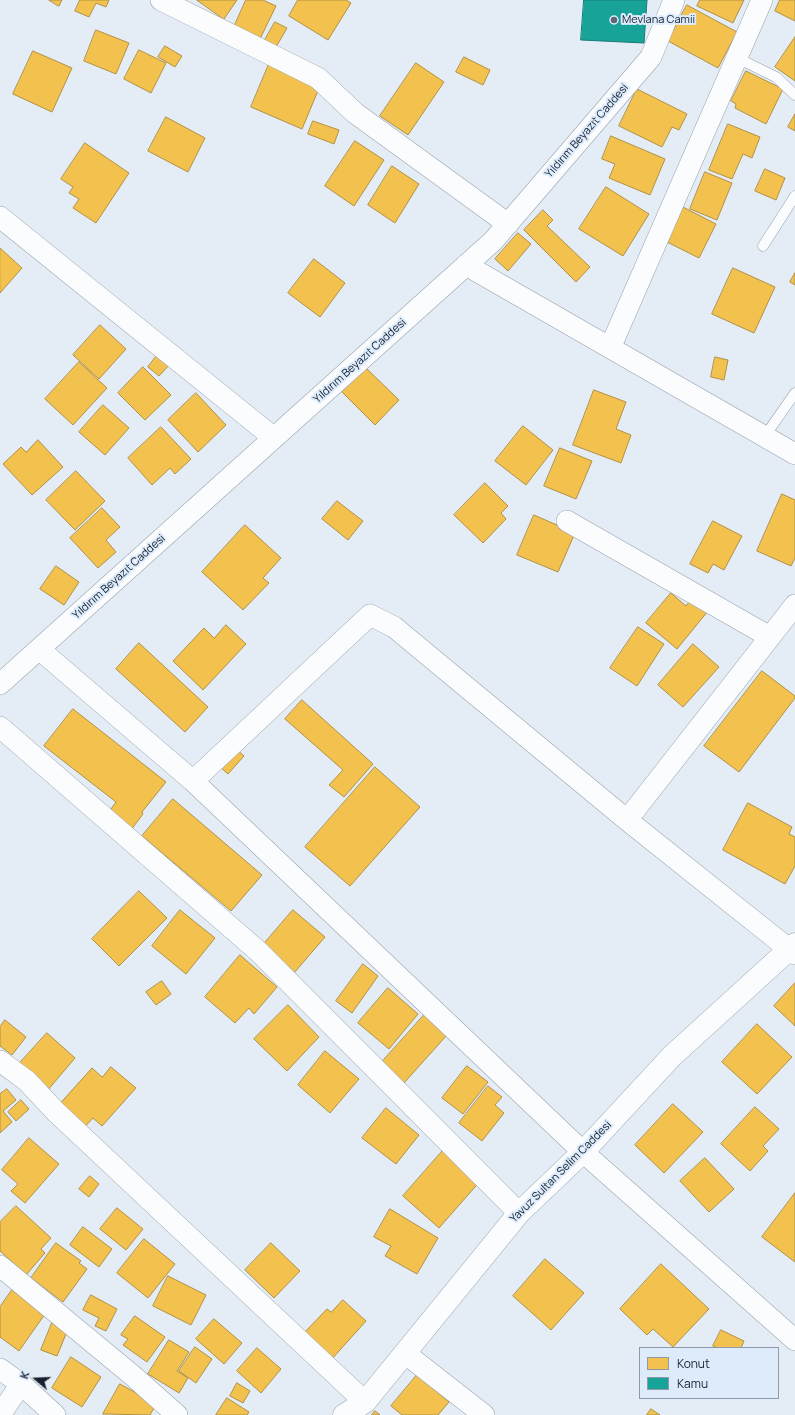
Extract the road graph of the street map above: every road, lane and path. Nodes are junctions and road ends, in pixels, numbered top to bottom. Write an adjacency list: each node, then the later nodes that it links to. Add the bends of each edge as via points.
1 (161, 0): 8 (street, via 318,78 355,113)
2 (674, 0): 8 (street, Yıldırım Beyazıt Caddesi, via 651,57)
3 (762, 0): 4 (street)
4 (737, 58): 5 (lane, via 776,77); 11 (street)
5 (795, 95)
6 (795, 196): 9 (lane)
7 (0, 217): 14 (street)
8 (508, 224): 10 (street, Yıldırım Beyazıt Caddesi)
9 (763, 246)
10 (466, 265): 11 (street); 14 (street, Yıldırım Beyazıt Caddesi)
11 (610, 348): 13 (street)
12 (795, 393): 13 (lane)
13 (765, 436): 15 (street)
14 (274, 438): 19 (street, Yıldırım Beyazıt Caddesi)
15 (795, 454)
16 (567, 521): 18 (street)
17 (795, 605): 18 (street)
18 (770, 637): 23 (street)
19 (39, 649): 20 (street, Yıldırım Beyazıt Caddesi); 22 (street)
20 (0, 684)
21 (0, 727): 27 (street, via 258,951)
22 (193, 782): 23 (street, via 370,615 394,627); 26 (street)
23 (627, 820): 24 (street)
24 (793, 949): 26 (street, Yavuz Sultan Selim Caddesi, via 672,1056)
25 (0, 1061): 33 (street, via 27,1081 56,1112)
26 (583, 1152): 27 (street, Yavuz Sultan Selim Caddesi); 29 (street)
27 (519, 1213): 30 (street, Yavuz Sultan Selim Caddesi)
28 (0, 1266): 36 (street)
29 (795, 1340)
30 (406, 1354): 33 (street, Yavuz Sultan Selim Caddesi); 38 (street)
31 (0, 1369): 32 (street)
32 (21, 1384): 34 (street); 35 (street)
33 (365, 1402): 37 (street, Yavuz Sultan Selim Caddesi)
34 (0, 1415)
35 (56, 1415)
36 (177, 1415)
37 (344, 1415)
38 (484, 1415)

